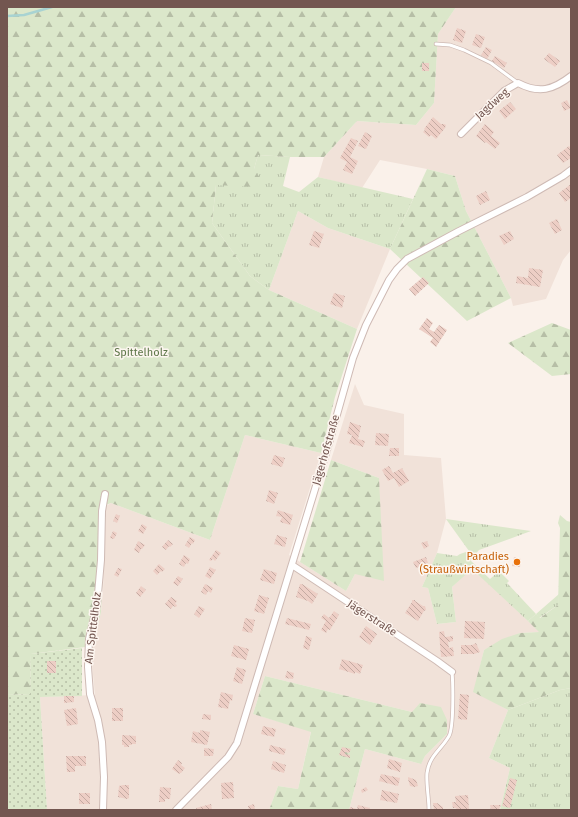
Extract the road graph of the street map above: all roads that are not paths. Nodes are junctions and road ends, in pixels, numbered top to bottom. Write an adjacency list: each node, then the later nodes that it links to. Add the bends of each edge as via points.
1 (436, 44): 3 (lane, via 464,50 491,63)
2 (571, 76): 3 (street, Jagdweg, via 554,87 538,90)
3 (518, 83): 4 (street, Jagdweg, via 504,91)
4 (461, 134)
5 (571, 170): 7 (street, Jägerhofstraße, via 526,198 407,260 389,280 366,325 353,358)
6 (105, 494): 9 (street, Am Spittelholz, via 97,605 89,639 88,667 90,694 102,742)
7 (292, 564): 8 (street, Jägerstraße); 10 (street, Jägerhofstraße, via 237,743 228,757)
8 (452, 672): 11 (lane, via 450,734 431,759 427,773)
9 (103, 810)
10 (176, 810)
11 (430, 810)

